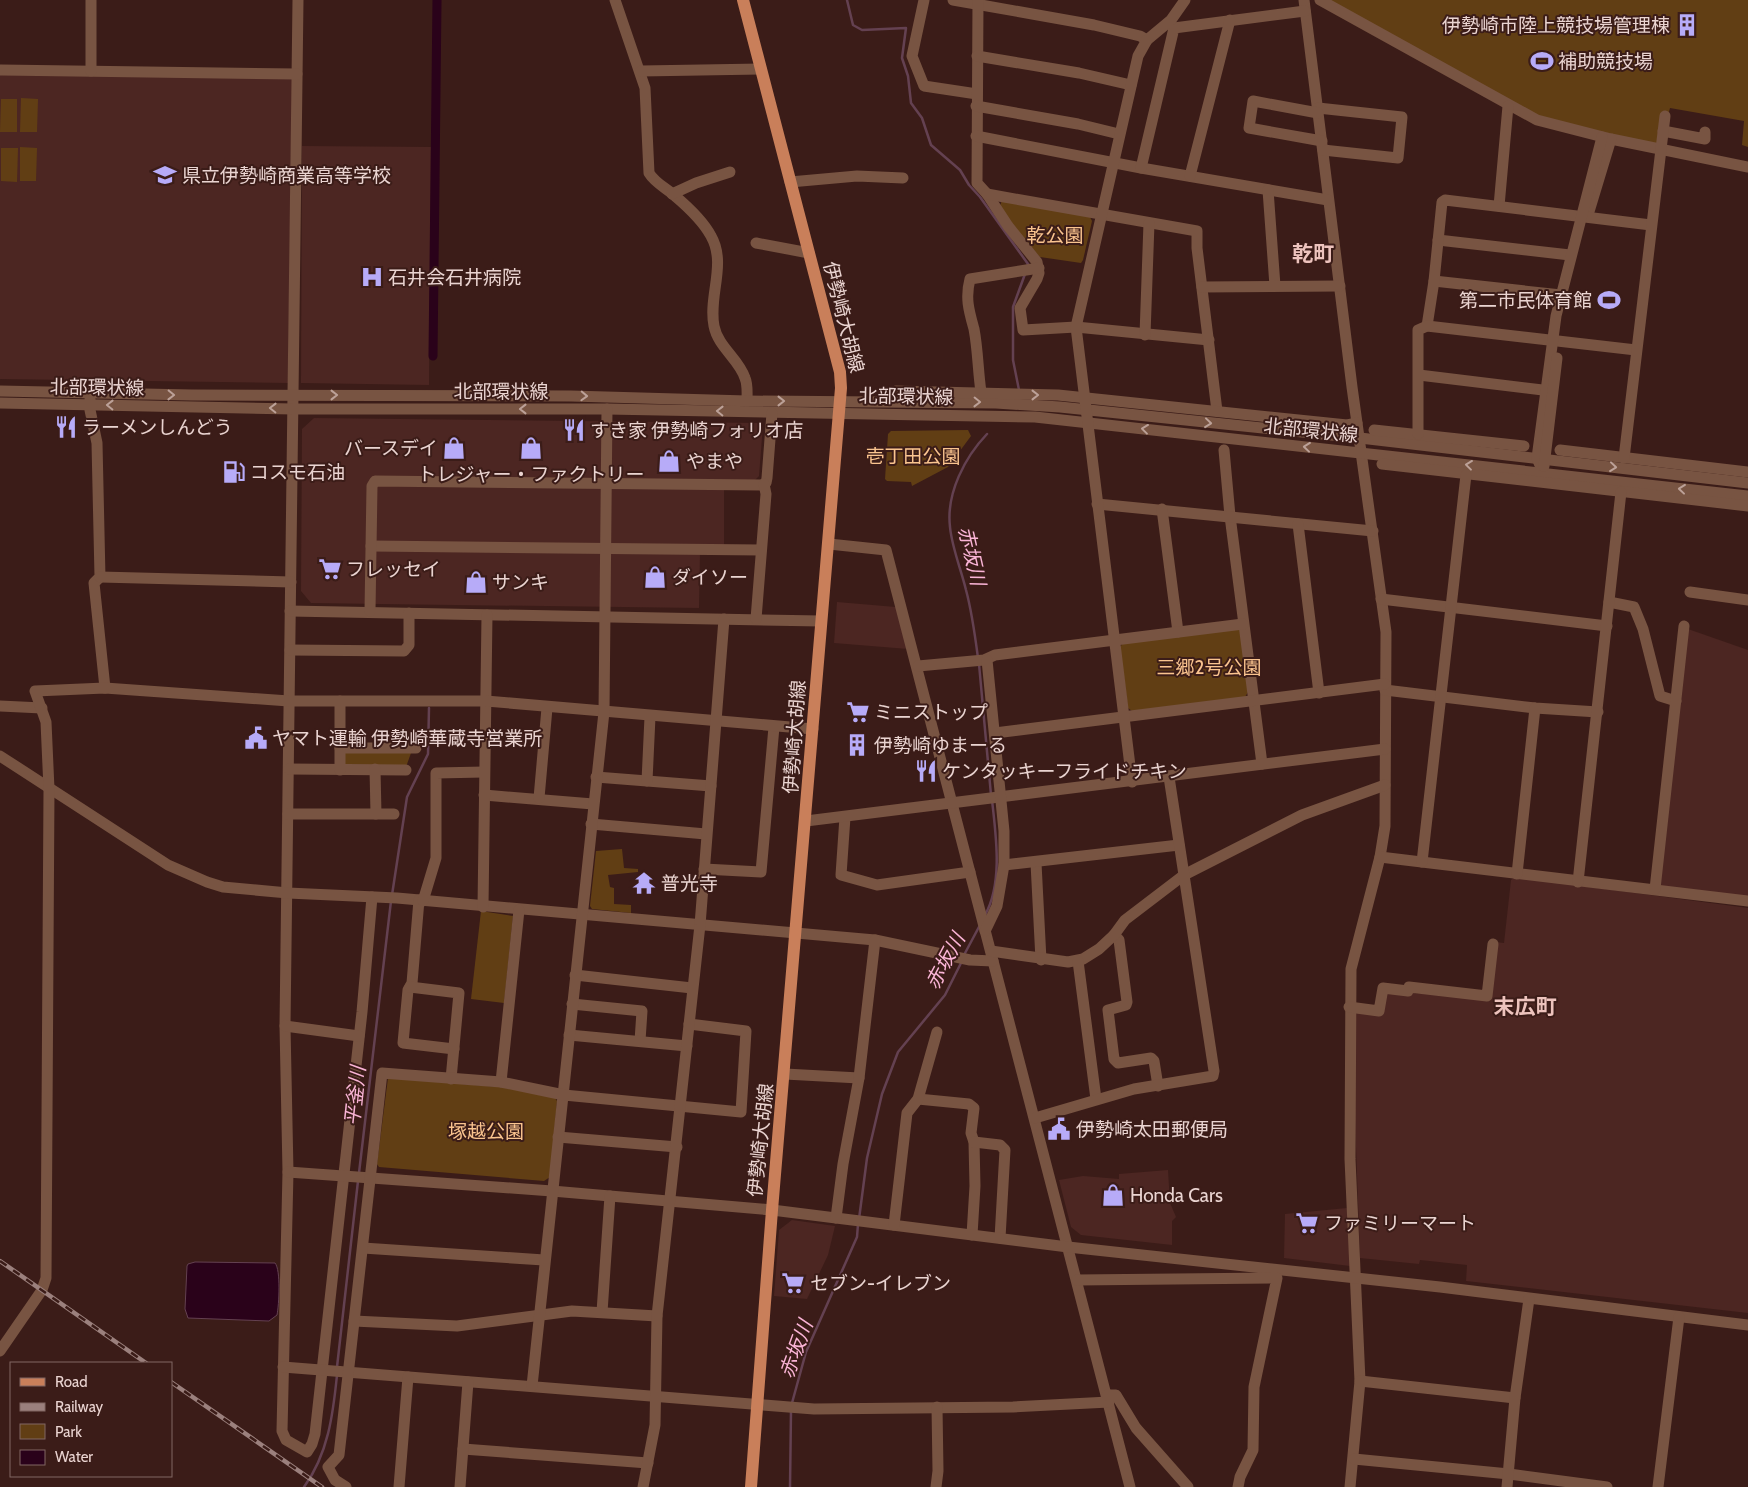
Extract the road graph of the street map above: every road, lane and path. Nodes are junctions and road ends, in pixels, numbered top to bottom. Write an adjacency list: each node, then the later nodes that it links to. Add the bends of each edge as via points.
1 (91, 0): 16 (street)
2 (298, 0): 18 (street)
3 (615, 0): 17 (street)
4 (743, 0): 14 (main road, 伊勢崎大胡線)
5 (924, 0): 20 (street, via 912,56 924,86)
6 (953, 0): 9 (street)
7 (1184, 0): 12 (street, via 1170,20)
8 (1320, 0): 21 (street)
9 (978, 2): 12 (street, via 1094,25); 13 (street)
10 (1305, 5): 11 (street); 22 (street)
11 (1230, 20): 33 (street, via 1174,28); 35 (street)
12 (1147, 40): 19 (street, via 1138,56)
13 (977, 56): 19 (street); 20 (street)
14 (761, 69): 17 (street); 37 (main road, 伊勢崎大胡線)
15 (1, 70): 16 (street)
16 (91, 71): 18 (street)
17 (641, 71): 39 (street, via 648,102 649,173)
18 (296, 74): 67 (street)
19 (1131, 85): 26 (street)
20 (976, 100): 26 (street); 27 (street)
21 (1508, 106): 28 (street, via 1537,120); 42 (street)
22 (1318, 110): 29 (street); 29 (street, via 1253,101 1249,128); 29 (street, via 1402,117 1398,158)
23 (1665, 116): 24 (street)
24 (1663, 131): 25 (street, via 1705,139); 30 (street)
25 (1705, 132)
26 (1119, 134): 31 (street)
27 (976, 136): 31 (street); 40 (street, via 977,183)
28 (1606, 138): 30 (street); 44 (street)
29 (1323, 145): 41 (street)
30 (1661, 150): 32 (street); 46 (street)
31 (1113, 162): 33 (street); 43 (street)
32 (1748, 166)
33 (1141, 168): 35 (street)
34 (730, 172): 39 (street)
35 (1190, 176): 38 (street)
36 (903, 178): 37 (street, via 857,176)
37 (790, 182): 49 (main road, 伊勢崎大胡線)
38 (1268, 190): 41 (street); 54 (street)
39 (672, 194): 70 (street, via 713,240 717,274 714,329 745,376)
40 (987, 194): 43 (street); 51 (street, via 1008,226 1030,251)
41 (1328, 200): 55 (street)
42 (1499, 206): 44 (street); 47 (street, via 1442,202)
43 (1100, 216): 45 (street); 58 (street)
44 (1584, 218): 46 (street); 50 (street); 61 (street)
45 (1150, 223): 53 (street, via 1198,231); 59 (street)
46 (1652, 225): 62 (street)
47 (1438, 240): 50 (street); 52 (street)
48 (756, 243): 49 (street)
49 (809, 254): 73 (main road, 伊勢崎大胡線, via 840,372)
50 (1570, 255): 56 (street)
51 (1038, 268): 58 (street, via 1037,279 1020,308 1023,330); 66 (street, via 970,280 968,312 974,330)
52 (1434, 281): 56 (street); 57 (street)
53 (1202, 286): 54 (street); 60 (street)
54 (1275, 286): 55 (street)
55 (1340, 286): 79 (street)
56 (1560, 295): 61 (street)
57 (1427, 326): 61 (street); 63 (street, via 1418,330)
58 (1076, 327): 59 (street); 72 (street)
59 (1145, 335): 60 (street)
60 (1209, 340): 76 (street)
61 (1556, 341): 62 (street); 65 (street)
62 (1636, 350): 91 (street)
63 (1419, 375): 65 (street); 81 (street)
64 (0, 391): 68 (street, 北部環状線)
65 (1549, 391): 92 (street)
66 (981, 392): 69 (street, via 896,391); 72 (street, one-way to 72)
67 (293, 395): 68 (street, 北部環状線, one-way to 67); 70 (street, 北部環状線, one-way to 70, via 571,396); 74 (street)
68 (90, 399): 71 (street, 北部環状線); 74 (street, 北部環状線, one-way to 68); 123 (street, via 97,443)
69 (884, 400): 72 (street, 北部環状線, one-way to 72); 73 (street, 北部環状線)
70 (747, 401): 73 (street, 北部環状線, one-way to 73)
71 (0, 403)
72 (1085, 404): 76 (street); 78 (street); 82 (street, 北部環状線, one-way to 82)
73 (840, 407): 77 (street, 北部環状線); 78 (street, 北部環状線); 119 (main road, 伊勢崎大胡線)
74 (293, 409): 75 (street, 北部環状線, one-way to 74); 124 (street)
75 (608, 409): 77 (street, 北部環状線, one-way to 75); 107 (street)
76 (1217, 411): 79 (street)
77 (772, 412): 109 (street)
78 (1088, 422): 88 (street, 北部環状線, one-way to 78); 114 (street)
79 (1358, 424): 82 (street)
80 (1374, 430): 81 (street)
81 (1413, 434): 83 (street); 84 (street)
82 (1360, 438): 83 (street, 北部環状線); 88 (street)
83 (1386, 441): 89 (street, 北部環状線)
84 (1489, 442): 85 (street); 89 (street)
85 (1524, 446)
86 (1224, 450): 116 (street)
87 (1560, 450): 90 (street)
88 (1362, 452): 93 (street, 北部環状線); 118 (street)
89 (1506, 455): 92 (street, 北部環状線)
90 (1603, 455): 91 (street); 95 (street)
91 (1624, 458): 96 (street)
92 (1542, 459): 95 (street, 北部環状線); 99 (street)
93 (1440, 461): 97 (street, 北部環状線, one-way to 93); 101 (street)
94 (1382, 464): 101 (street)
95 (1582, 464): 103 (street, 北部環状線, one-way to 103)
96 (1678, 464): 98 (street); 103 (street)
97 (1509, 469): 99 (street, 北部環状線); 104 (street)
98 (1735, 470): 100 (street); 106 (street)
99 (1541, 472): 105 (street, 北部環状線)
100 (1748, 472)
101 (1454, 473): 102 (street)
102 (1466, 475): 104 (street); 129 (street)
103 (1691, 476): 106 (street, 北部環状線)
104 (1489, 477): 110 (street)
105 (1605, 480): 110 (street); 111 (street, 北部環状線, one-way to 105)
106 (1720, 480): 108 (street, 北部環状線)
107 (606, 483): 109 (street); 120 (street, via 375,481 372,486); 121 (street)
108 (1748, 483)
109 (764, 484): 122 (street)
110 (1619, 492): 113 (street); 128 (street)
111 (1709, 492): 112 (street, 北部環状線); 113 (street)
112 (1747, 499): 113 (street)
113 (1693, 500)
114 (1097, 504): 115 (street); 142 (street)
115 (1162, 509): 116 (street); 141 (street)
116 (1230, 516): 117 (street); 138 (street)
117 (1298, 524): 118 (street); 148 (street)
118 (1372, 531): 126 (street)
119 (829, 544): 137 (main road, 伊勢崎大胡線); 145 (street, via 886,550)
120 (371, 546): 121 (street); 131 (street)
121 (606, 548): 122 (street); 134 (street)
122 (761, 550): 136 (street)
123 (100, 577): 124 (street); 147 (street, via 94,583)
124 (291, 582): 130 (street)
125 (1690, 592): 127 (street)
126 (1381, 599): 129 (street); 146 (street, via 1386,632)
127 (1748, 600)
128 (1609, 602): 139 (street); 153 (street, via 1634,607 1660,696)
129 (1450, 608): 139 (street); 149 (street)
130 (290, 611): 131 (street); 143 (street)
131 (370, 611): 132 (street)
132 (409, 614): 133 (street); 143 (street, via 408,645 404,651)
133 (487, 615): 134 (street); 154 (street)
134 (605, 616): 135 (street); 159 (street)
135 (724, 619): 136 (street); 163 (street)
136 (756, 619): 137 (street)
137 (821, 621): 165 (main road, 伊勢崎大胡線)
138 (1243, 624): 141 (street); 150 (street)
139 (1607, 626): 160 (street)
140 (1684, 626): 153 (street)
141 (1178, 632): 142 (street)
142 (1114, 640): 144 (street, via 995,655); 162 (street)
143 (290, 650): 151 (street)
144 (987, 660): 145 (street); 166 (street)
145 (918, 666): 187 (street)
146 (1385, 687): 148 (street); 149 (street); 169 (street)
147 (105, 688): 151 (street); 156 (street, via 35,691)
148 (1319, 693): 150 (street)
149 (1440, 697): 158 (street); 198 (street)
150 (1253, 700): 162 (street); 171 (street)
151 (289, 701): 152 (street); 172 (street)
152 (340, 701): 154 (street); 167 (street)
153 (1676, 701): 206 (street)
154 (486, 702): 157 (street); 176 (street)
155 (0, 706): 156 (street)
156 (42, 708): 183 (street, via 46,722)
157 (547, 708): 159 (street); 186 (street)
158 (1536, 708): 160 (street); 203 (street)
159 (604, 712): 161 (street); 177 (street)
160 (1598, 712): 205 (street)
161 (650, 716): 163 (street); 179 (street)
162 (1123, 717): 166 (street); 180 (street)
163 (717, 722): 164 (street); 182 (street)
164 (774, 727): 165 (street); 201 (street, via 761,872)
165 (813, 729): 193 (main road, 伊勢崎大胡線)
166 (995, 733): 185 (street)
167 (340, 748): 168 (street); 173 (street)
168 (416, 748)
169 (1385, 749): 171 (street); 181 (street)
170 (0, 756): 183 (street)
171 (1262, 764): 178 (street)
172 (289, 769): 173 (street); 189 (street)
173 (340, 770): 174 (street)
174 (375, 770): 175 (street); 190 (street)
175 (406, 770)
176 (484, 772): 184 (street); 209 (street, via 436,772 436,858)
177 (596, 777): 179 (street); 188 (street)
178 (1169, 777): 180 (street); 196 (street)
179 (647, 781): 182 (street)
180 (1132, 782): 185 (street)
181 (1385, 785): 197 (street, via 1385,826); 204 (street, via 1302,815)
182 (711, 786): 195 (street)
183 (49, 789): 207 (street, via 181,872 224,887); 272 (street, via 46,1278 42,1290)
184 (484, 795): 186 (street); 211 (street)
185 (999, 797): 187 (street); 200 (street)
186 (538, 798): 188 (street)
187 (953, 802): 192 (street); 202 (street)
188 (593, 804): 194 (street)
189 (288, 814): 190 (street); 207 (street)
190 (376, 814): 191 (street)
191 (394, 814)
192 (845, 817): 193 (street); 202 (street, via 841,875 877,885)
193 (806, 821): 216 (main road, 伊勢崎大胡線)
194 (591, 824): 195 (street); 213 (street)
195 (706, 834): 201 (street)
196 (1179, 845): 199 (street); 204 (street)
197 (1380, 857): 198 (street); 227 (street, via 1351,969)
198 (1422, 862): 203 (street)
199 (1036, 863): 200 (street); 221 (street)
200 (1004, 865): 215 (street, via 997,906)
201 (704, 869): 214 (street)
202 (970, 872): 215 (street)
203 (1517, 874): 205 (street)
204 (1184, 875): 217 (street, via 1125,920); 240 (street, via 1214,1071 1213,1076)
205 (1578, 882): 206 (street)
206 (1655, 889): 210 (street)
207 (288, 893): 208 (street); 229 (street)
208 (377, 897): 209 (street); 232 (street)
209 (421, 900): 211 (street); 224 (street)
210 (1748, 901)
211 (483, 907): 212 (street)
212 (519, 910): 213 (street); 239 (street)
213 (582, 914): 214 (street); 223 (street)
214 (700, 924): 216 (street); 225 (street)
215 (985, 931): 220 (street)
216 (796, 934): 218 (street); 236 (main road, 伊勢崎大胡線)
217 (1114, 935): 222 (street, via 1099,949); 240 (street, via 1119,940 1127,1002 1108,1010 1114,1059 1118,1063 1150,1058 1154,1061)
218 (875, 940): 220 (street, via 970,960); 237 (street)
219 (1493, 944): 227 (street, via 1487,996 1409,987 1408,991 1383,988 1380,1011)
220 (992, 956): 221 (street); 245 (street)
221 (1041, 960): 222 (street)
222 (1078, 961): 243 (street)
223 (575, 975): 225 (street); 226 (street)
224 (410, 987): 235 (street, via 460,993); 235 (street, via 403,1043)
225 (692, 988): 228 (street)
226 (572, 1004): 231 (street); 233 (street, via 642,1011)
227 (1350, 1007): 263 (street, via 1350,1159)
228 (689, 1024): 234 (street); 244 (street, via 746,1031 741,1112)
229 (285, 1026): 232 (street); 249 (street)
230 (937, 1032): 242 (street)
231 (569, 1035): 233 (street); 241 (street)
232 (359, 1036): 250 (street)
233 (640, 1042): 234 (street)
234 (687, 1046): 244 (street)
235 (454, 1049): 238 (street)
236 (785, 1074): 237 (street); 255 (main road, 伊勢崎大胡線)
237 (859, 1078): 256 (street)
238 (451, 1079): 239 (street); 251 (street, via 382,1073)
239 (501, 1082): 241 (street)
240 (1158, 1086): 243 (street)
241 (564, 1094): 244 (street); 246 (street)
242 (918, 1099): 247 (street, via 969,1104 974,1108 971,1132); 257 (street, via 906,1113)
243 (1096, 1099): 245 (street)
244 (682, 1105): 248 (street)
245 (1036, 1118): 260 (street)
246 (558, 1137): 248 (street); 252 (street)
247 (974, 1142): 258 (street); 259 (street, via 1000,1144 1005,1150)
248 (677, 1147): 254 (street)
249 (288, 1172): 250 (street); 273 (street)
250 (346, 1177): 251 (street); 274 (street)
251 (368, 1179): 252 (street); 261 (street)
252 (552, 1191): 253 (street); 262 (street)
253 (610, 1196): 254 (street); 266 (street)
254 (670, 1202): 255 (street); 267 (street)
255 (772, 1210): 256 (street); 283 (main road, 伊勢崎大胡線)
256 (836, 1218): 257 (street)
257 (894, 1225): 258 (street)
258 (972, 1235): 259 (street)
259 (1000, 1238): 260 (street)
260 (1068, 1247): 263 (street); 264 (street)
261 (363, 1248): 262 (street); 270 (street)
262 (544, 1260): 268 (street)
263 (1356, 1277): 265 (street); 278 (street)
264 (1077, 1280): 281 (street); 297 (street, via 1277,1278 1254,1387 1253,1450)
265 (1529, 1299): 269 (street); 282 (street)
266 (602, 1312): 267 (street); 268 (street, via 572,1311)
267 (657, 1316): 280 (street)
268 (538, 1317): 270 (street, via 457,1326); 279 (street)
269 (1679, 1317): 271 (street); 301 (street)
270 (354, 1320): 275 (street)
271 (1748, 1324)
272 (0, 1351)
273 (283, 1367): 274 (street); 274 (street, via 283,1434 286,1440 307,1452 314,1440)
274 (323, 1371): 275 (street)
275 (347, 1373): 276 (street); 289 (street, via 339,1455 328,1467 335,1480)
276 (408, 1377): 277 (street); 290 (street)
277 (468, 1382): 279 (street); 285 (street)
278 (1360, 1382): 282 (street); 286 (street)
279 (532, 1386): 280 (street)
280 (656, 1396): 283 (street); 287 (street)
281 (1108, 1398): 284 (street, via 1013,1407); 295 (street); 296 (street, via 1116,1395 1136,1428)
282 (1515, 1398): 288 (street)
283 (758, 1407): 284 (street); 293 (main road, 伊勢崎大胡線)
284 (937, 1407): 294 (street)
285 (463, 1450): 287 (street); 291 (street)
286 (1354, 1459): 288 (street); 298 (street)
287 (648, 1463): 292 (street)
288 (1509, 1474): 299 (street); 300 (street)
289 (346, 1487)
290 (399, 1487)
291 (460, 1487)
292 (643, 1487)
293 (751, 1487)
294 (936, 1487)
295 (1130, 1487)
296 (1188, 1487)
297 (1238, 1487)
298 (1350, 1487)
299 (1507, 1487)
300 (1607, 1487)
301 (1658, 1487)

